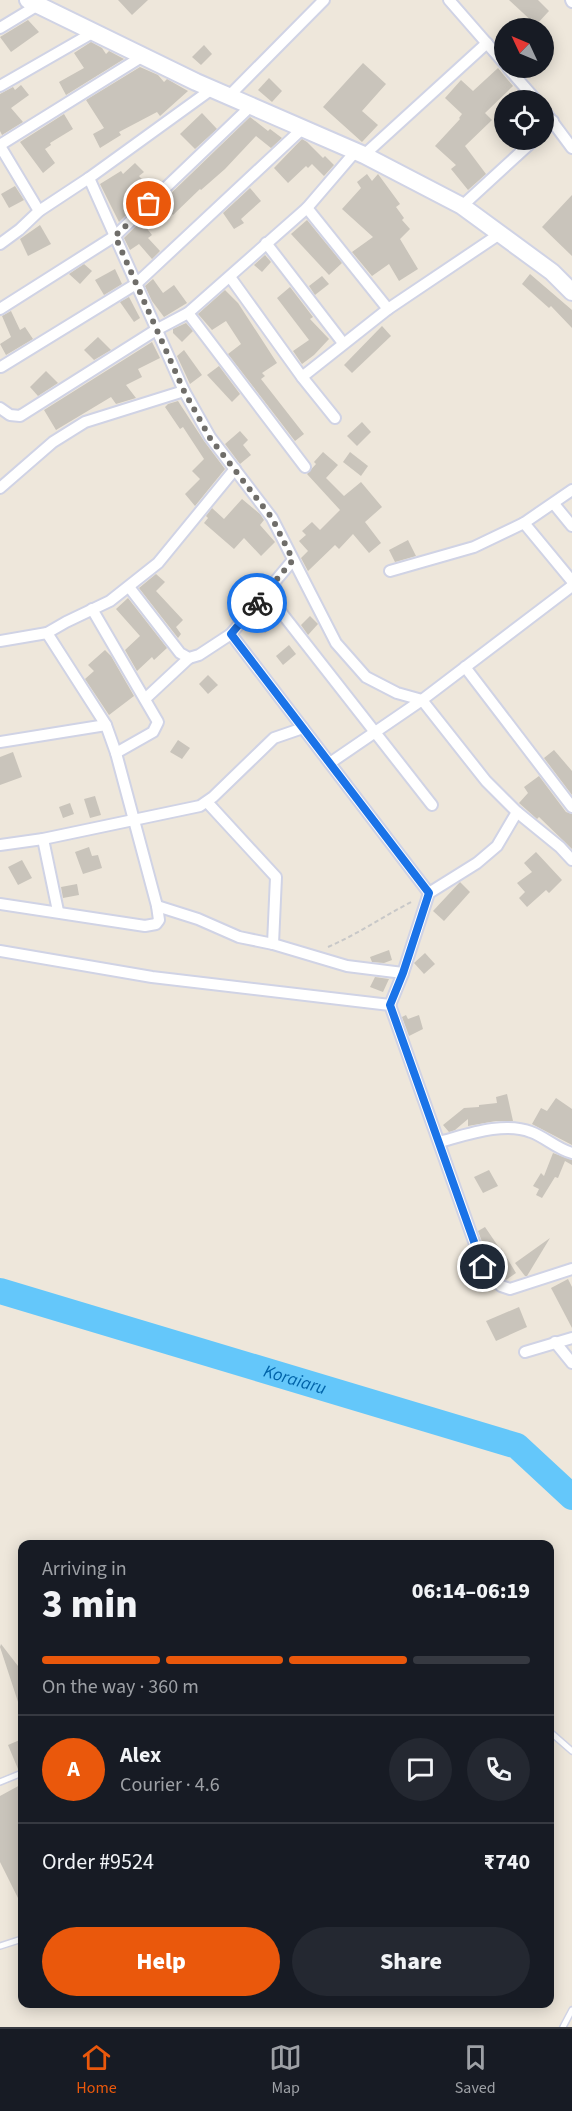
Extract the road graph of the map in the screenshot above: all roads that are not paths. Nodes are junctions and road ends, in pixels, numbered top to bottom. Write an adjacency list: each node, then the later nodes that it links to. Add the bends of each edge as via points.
1 (324, 0): 13 (street)
2 (449, 0): 6 (street)
3 (33, 2): 4 (street); 5 (street)
4 (0, 28)
5 (94, 32): 8 (street); 10 (street)
6 (487, 43): 7 (street); 20 (street)
7 (494, 51)
8 (143, 56): 11 (street); 17 (street)
9 (517, 78): 12 (street)
10 (0, 86)
11 (212, 89): 13 (street); 21 (street)
12 (527, 90)
13 (229, 96): 14 (street)
14 (251, 106): 16 (street); 26 (street)
15 (554, 121): 18 (street)
16 (302, 129): 20 (street); 30 (street)
17 (0, 146): 24 (street)
18 (572, 148)
19 (523, 150): 22 (street)
20 (359, 154): 22 (street); 23 (street)
21 (89, 178): 24 (street); 26 (street)
22 (462, 206): 25 (street)
23 (307, 208): 27 (street); 33 (street)
24 (39, 211): 28 (street)
25 (501, 233): 31 (street); 33 (street)
26 (115, 236): 30 (street); 32 (street)
27 (266, 243): 29 (street); 36 (street)
28 (0, 244)
29 (230, 277): 34 (street); 38 (street)
30 (136, 284): 35 (street); 37 (street)
31 (572, 292)
32 (0, 309)
33 (388, 309): 36 (street)
34 (188, 313): 35 (street); 42 (street)
35 (156, 330): 39 (street); 40 (street, via 20,416)
36 (344, 343): 38 (street)
37 (1, 367)
38 (302, 377): 41 (street)
39 (184, 391): 43 (street, via 210,438); 44 (street, via 85,422 53,442)
40 (0, 408)
41 (336, 418)
42 (305, 467)
43 (235, 469): 49 (street, via 272,518); 52 (street, via 158,563)
44 (0, 488)
45 (572, 490): 46 (street)
46 (554, 504): 47 (street); 48 (street)
47 (524, 523): 50 (street, via 474,547); 51 (street)
48 (572, 526)
49 (293, 560): 54 (street); 62 (street, via 336,644 366,677 397,693)
50 (390, 572)
51 (572, 581)
52 (129, 586): 55 (street); 59 (street, via 180,653)
53 (572, 586): 60 (street)
54 (266, 593): 57 (street); 65 (street)
55 (92, 609): 56 (street); 61 (street)
56 (47, 633): 58 (street); 63 (street)
57 (231, 634): 59 (street); 64 (street)
58 (0, 641)
59 (189, 658): 61 (street)
60 (465, 668): 62 (street); 71 (street)
61 (145, 699): 67 (street, via 158,720 157,728)
62 (422, 700): 65 (street); 72 (street, via 486,781)
63 (106, 725): 66 (street); 67 (street)
64 (303, 728): 68 (street); 69 (street, via 274,738)
65 (375, 731): 68 (street); 70 (street)
66 (0, 742)
67 (116, 753): 73 (street)
68 (330, 763): 77 (street)
69 (207, 802): 73 (street); 81 (street, via 276,877)
70 (432, 805)
71 (572, 807)
72 (517, 812): 76 (street); 77 (street, via 497,846)
73 (135, 820): 74 (street); 79 (street)
74 (43, 839): 75 (street); 80 (street)
75 (0, 845)
76 (572, 860)
77 (429, 893): 83 (street)
78 (0, 904): 80 (street)
79 (157, 906): 80 (street, via 159,920 145,926); 81 (street, via 239,937)
80 (58, 911)
81 (273, 944): 83 (street, via 347,966)
82 (0, 951): 84 (street, via 152,977)
83 (403, 973): 84 (street)
84 (390, 1005): 85 (street)
85 (440, 1142): 86 (street, via 518,1129); 87 (street, via 483,1267 491,1277 510,1289)
86 (572, 1153)
87 (572, 1269)
88 (572, 1338): 89 (street)
89 (555, 1342): 90 (street); 91 (street)
90 (525, 1352)
91 (572, 1363)
92 (554, 1735): 93 (lane)
93 (572, 1750)
94 (18, 1775): 95 (lane)
95 (0, 1782)
96 (18, 1940): 97 (lane)
97 (0, 1946)
98 (572, 2010): 99 (lane)
99 (563, 2027)

